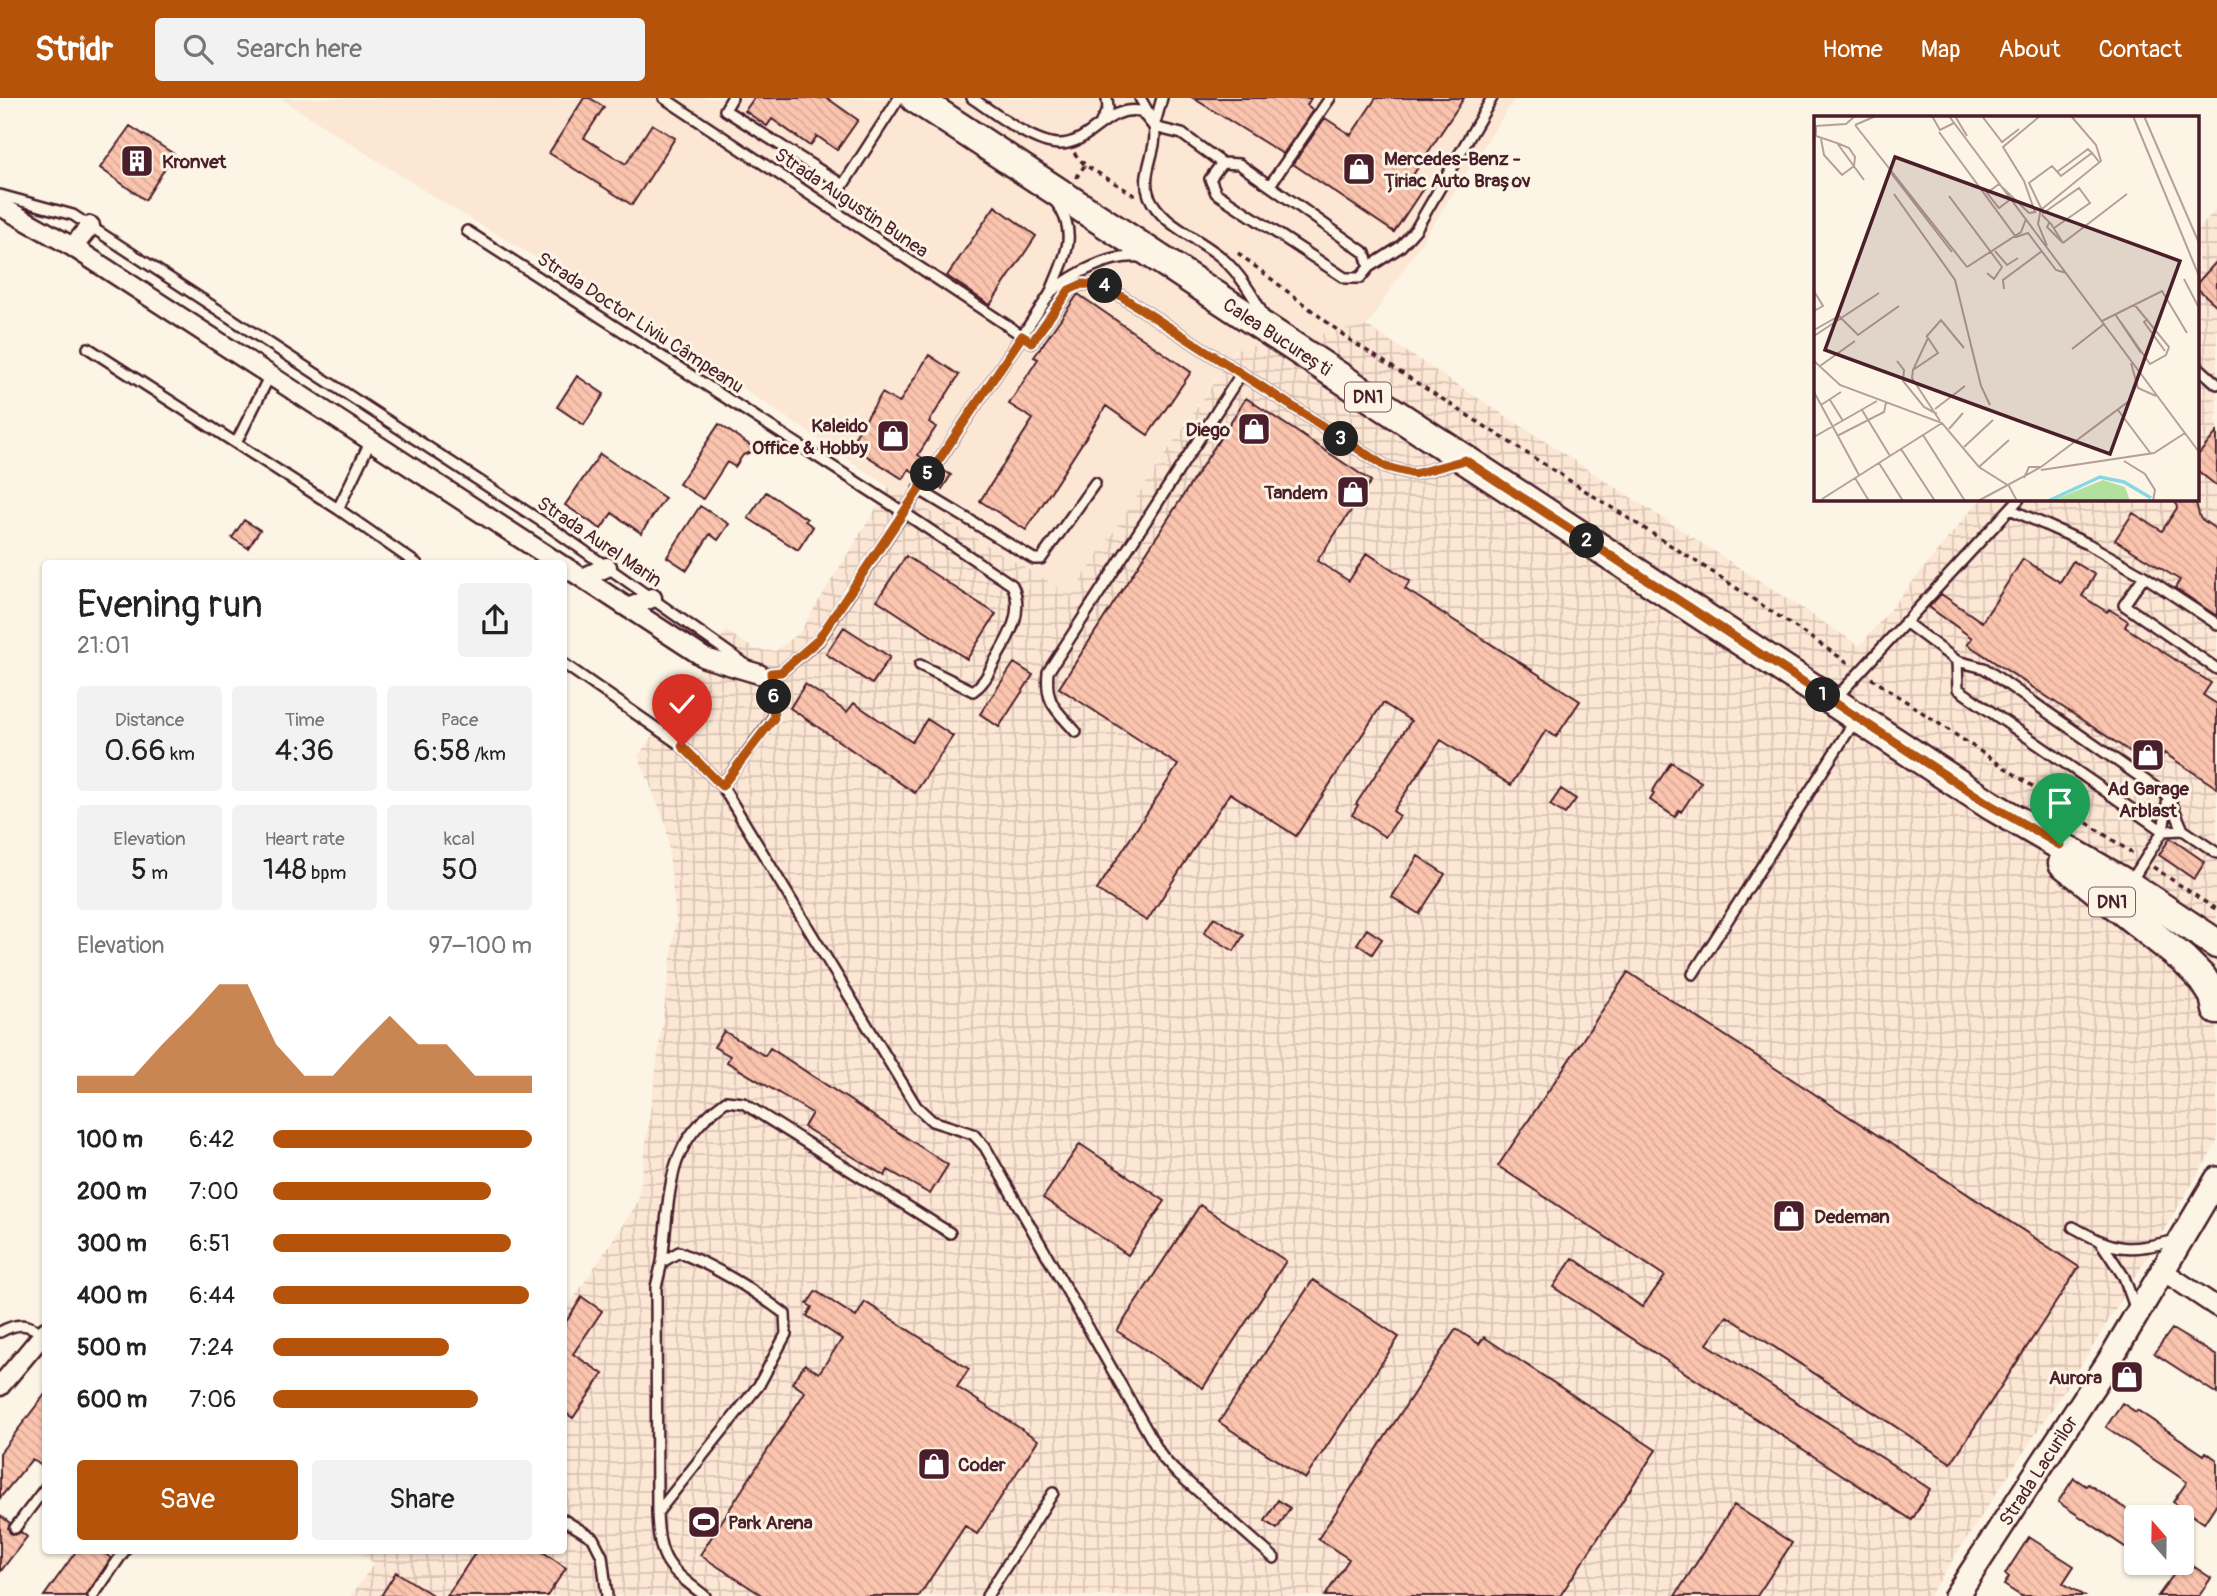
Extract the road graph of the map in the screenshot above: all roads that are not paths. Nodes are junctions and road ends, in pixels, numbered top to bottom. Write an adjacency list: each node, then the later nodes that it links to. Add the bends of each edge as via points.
1 (664, 98): 25 (lane, Strada Augustin Bunea)
2 (732, 98): 3 (lane, via 724,110 843,185)
3 (899, 98)
4 (915, 98): 14 (main road, Calea București / DN1)
5 (972, 98): 11 (lane, via 1030,135 1056,144 1079,140)
6 (1107, 98): 11 (lane, via 1108,109)
7 (1140, 98): 12 (lane)
8 (1162, 98): 12 (lane)
9 (1330, 98): 15 (lane)
10 (1492, 98): 22 (lane, via 1416,229 1400,247)
11 (1101, 122): 12 (lane, via 1119,111 1133,110 1141,111)
12 (1154, 127): 13 (lane, via 1182,134); 24 (lane, via 1147,167 1149,196 1170,222 1221,257 1238,275 1254,295)
13 (1222, 163): 15 (lane, via 1239,164); 22 (lane, via 1210,179 1216,194 1345,278 1360,278)
14 (1038, 178): 21 (main road, Calea București / DN1); 23 (lane, via 1059,206 1070,244)
15 (1270, 185): 22 (lane, via 1365,253)
16 (0, 195): 18 (lane, Strada Aurel Marin, via 73,215)
17 (0, 206): 20 (street)
18 (90, 226): 20 (street); 42 (lane, Strada Aurel Marin)
19 (467, 231): 39 (lane, Strada Doctor Liviu Câmpeanu)
20 (73, 247): 29 (street)
21 (1157, 257): 23 (lane, via 1113,260 1072,276); 24 (main road, Calea București / DN1)
22 (1369, 267)
23 (1050, 293): 25 (lane)
24 (1272, 333): 33 (main road, Calea București / DN1)
25 (1022, 336): 28 (lane, via 1032,342 1069,290 1082,284 1104,285); 35 (lane)
26 (88, 348): 32 (lane)
27 (2200, 369): 30 (lane)
28 (1241, 374): 33 (lane, via 1386,467 1414,474); 57 (lane, via 1048,672 1050,701)
29 (270, 375): 31 (street); 32 (lane)
30 (2217, 384)
31 (370, 440): 37 (lane); 41 (street)
32 (236, 443): 37 (lane)
33 (1465, 460): 55 (main road, Calea București / DN1)
34 (1095, 483): 35 (lane, via 1041,559)
35 (918, 489): 39 (lane)
36 (2018, 500): 38 (lane)
37 (338, 509): 40 (lane)
38 (2010, 509): 44 (lane, via 2088,544); 48 (lane)
39 (903, 512): 51 (lane, Strada Doctor Liviu Câmpeanu, via 1012,585 1017,595 1014,628 982,684 973,691); 54 (lane, via 818,640 781,672)
40 (411, 560)
41 (554, 560)
42 (607, 567): 45 (street); 46 (lane, Strada Aurel Marin)
43 (567, 568): 45 (street)
44 (2144, 576): 49 (lane); 53 (lane, via 2124,605)
45 (583, 578): 47 (street)
46 (652, 598): 47 (street); 54 (lane, Strada Aurel Marin)
47 (628, 608): 54 (street, via 705,658)
48 (1905, 622): 50 (lane); 55 (lane)
49 (2217, 624)
50 (1957, 661): 59 (lane, via 1984,668); 62 (lane, via 1958,689)
51 (920, 665)
52 (567, 666): 58 (lane, via 682,746)
53 (2217, 668)
54 (765, 673): 58 (lane, via 774,718)
55 (1833, 701): 56 (main road, Calea București / DN1)
56 (1857, 717): 60 (main road, Calea București / DN1); 66 (lane)
57 (1076, 732)
58 (722, 786): 87 (lane, via 916,1106 932,1121 973,1134 985,1147 1163,1457)
59 (2169, 797): 61 (lane); 62 (lane)
60 (1992, 806): 64 (main road, Calea București / DN1); 67 (main road, Calea București / DN1, via 2183,959 2203,979)
61 (2183, 830): 62 (lane); 63 (lane)
62 (2163, 831): 64 (lane)
63 (2217, 853)
64 (2129, 884): 65 (main road, Calea București / DN1)
65 (2217, 944)
66 (1693, 974)
67 (2217, 1010)
68 (2216, 1183): 71 (street, Strada Lacurilor)
69 (2073, 1227): 72 (lane)
70 (950, 1233): 73 (lane, via 743,1103 726,1101 709,1113 680,1152)
71 (2182, 1239): 72 (lane, via 2132,1250); 74 (street, Strada Lacurilor)
72 (2102, 1244): 76 (lane, via 2124,1277)
73 (662, 1262): 83 (lane, via 656,1287); 83 (lane, via 679,1252 714,1266 785,1314 786,1334 759,1384)
74 (2163, 1270): 75 (street); 76 (street, Strada Lacurilor)
75 (2217, 1307)
76 (2137, 1314): 92 (street, Strada Lacurilor)
77 (0, 1332): 78 (lane, via 21,1324)
78 (42, 1332)
79 (42, 1337): 80 (street)
80 (0, 1386)
81 (42, 1492): 85 (lane)
82 (1053, 1493): 91 (lane)
83 (657, 1513): 90 (lane, via 658,1538 671,1569)
84 (567, 1522): 89 (lane, via 593,1538 602,1556)
85 (15, 1528)
86 (122, 1554): 88 (lane)
87 (1274, 1558)
88 (93, 1596)
89 (607, 1596)
90 (705, 1596)
91 (987, 1596)
92 (1956, 1596)

